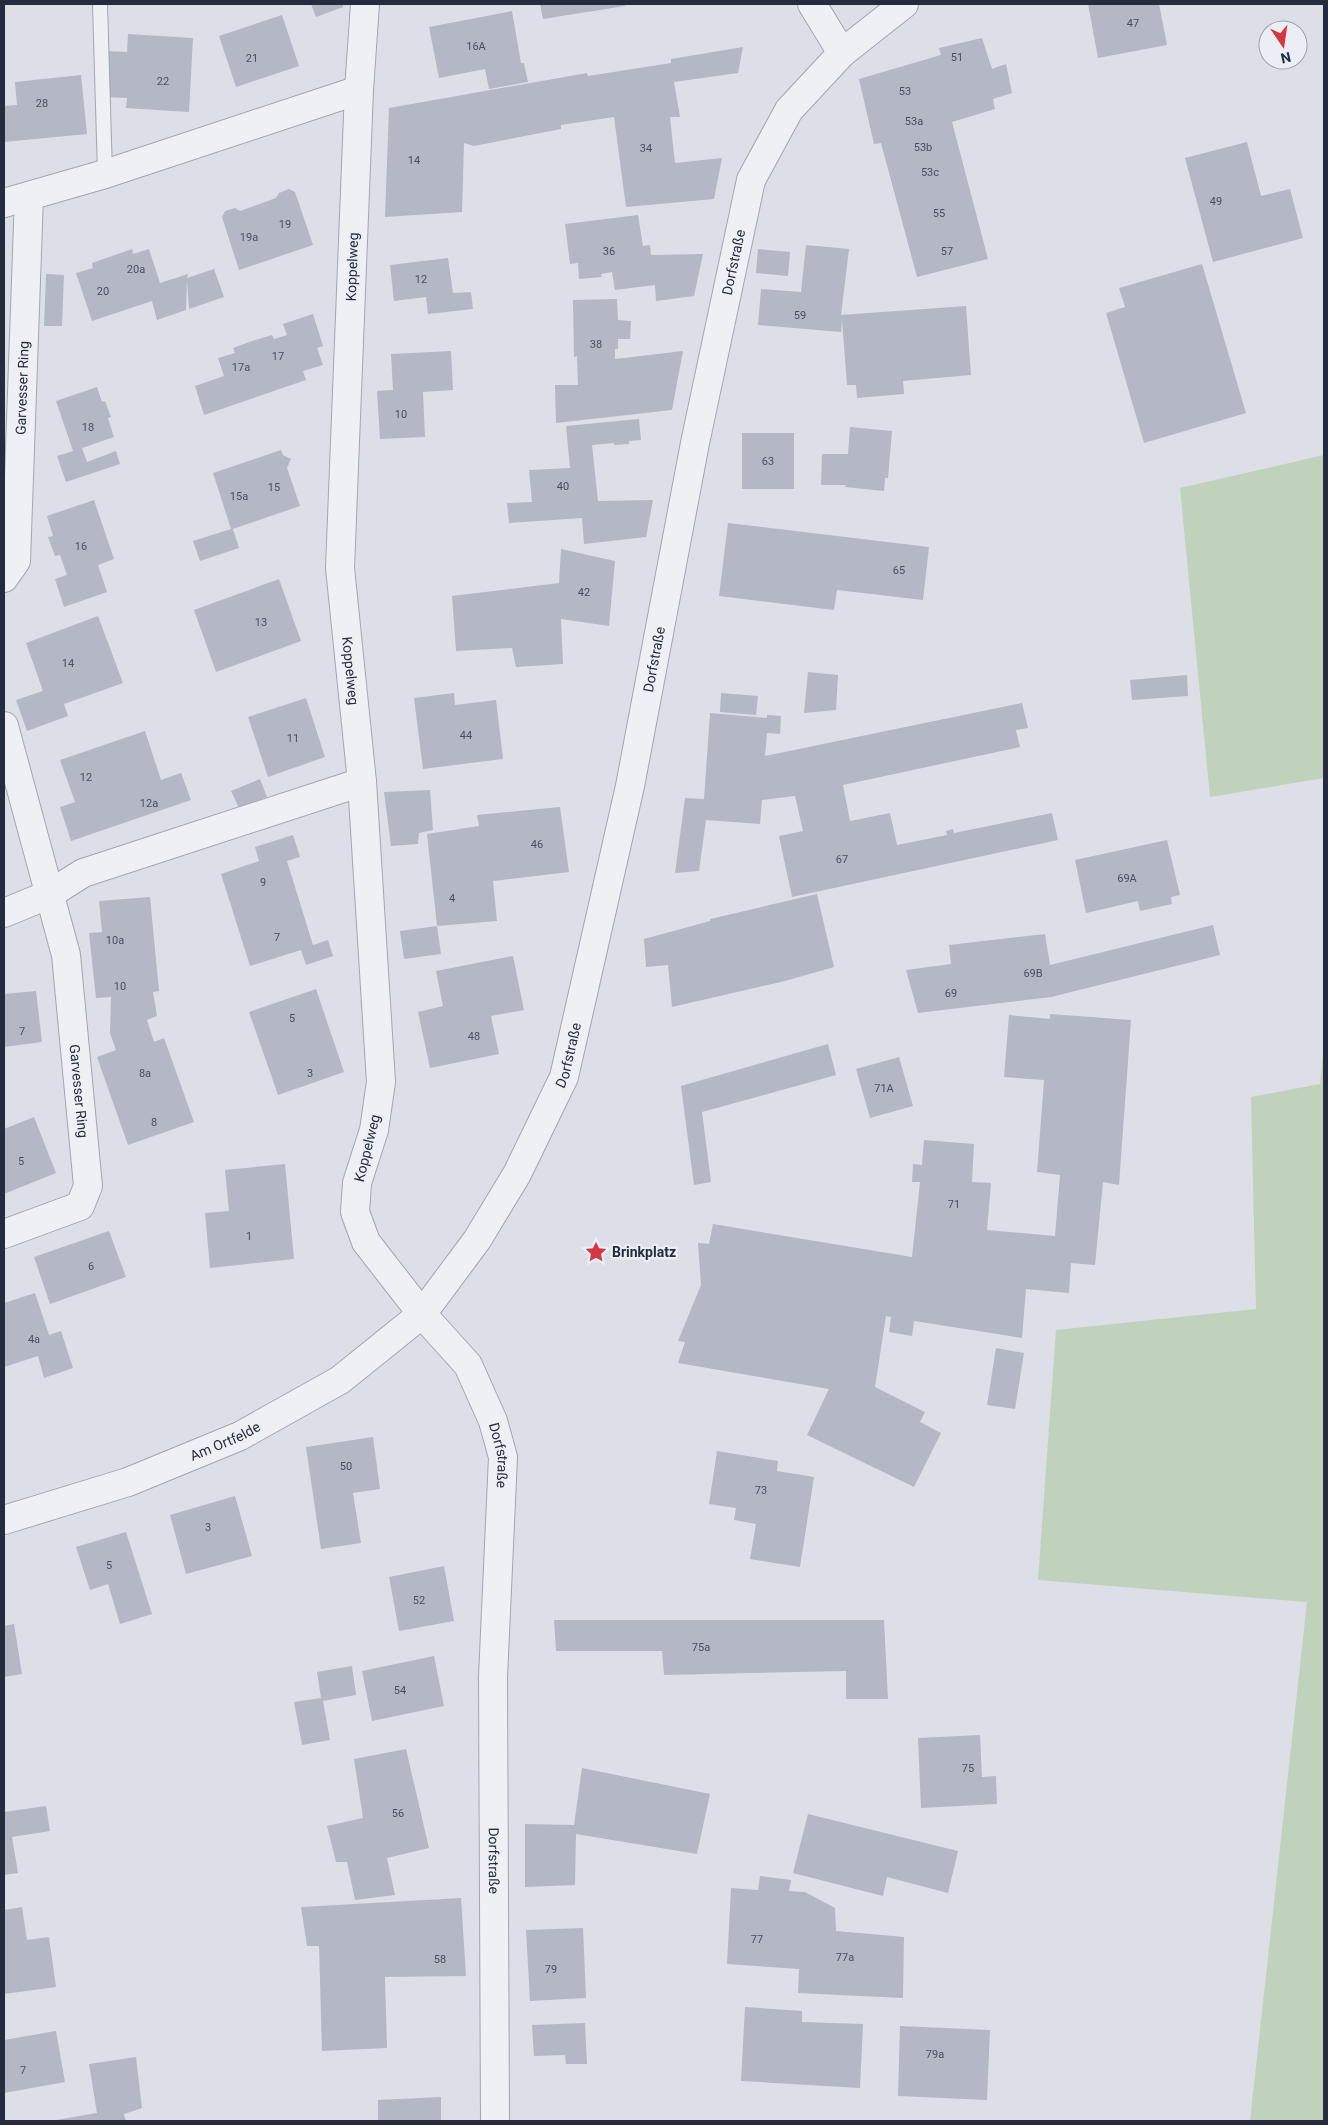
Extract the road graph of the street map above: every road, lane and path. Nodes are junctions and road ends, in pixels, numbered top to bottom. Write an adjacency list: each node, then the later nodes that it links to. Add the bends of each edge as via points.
1 (100, 4): 7 (lane)
2 (365, 4): 6 (street, Koppelweg)
3 (812, 4): 5 (street)
4 (904, 4): 5 (street, Dorfstraße)
5 (842, 53): 15 (street, Dorfstraße, via 789,110 751,180 695,442 630,786 564,1077 517,1174 477,1240)
6 (359, 90): 7 (street, Garvesser Ring); 11 (street, Koppelweg, via 340,568)
7 (105, 174): 8 (street, Garvesser Ring)
8 (16, 199): 9 (street, Garvesser Ring, via 16,561)
9 (4, 578)
10 (4, 726): 12 (street, Garvesser Ring)
11 (362, 782): 12 (street, via 83,873); 15 (street, Koppelweg, via 381,1082 374,1130 358,1183 355,1212 366,1242)
12 (50, 894): 13 (street); 14 (street, Garvesser Ring, via 66,955 88,1186 80,1206)
13 (4, 913)
14 (4, 1234)
15 (422, 1314): 16 (street, Am Ortfelde, via 340,1380 240,1436 128,1482); 17 (street, Dorfstraße, via 468,1365 493,1421 503,1457 493,1677)
16 (4, 1520)
17 (495, 2121)

